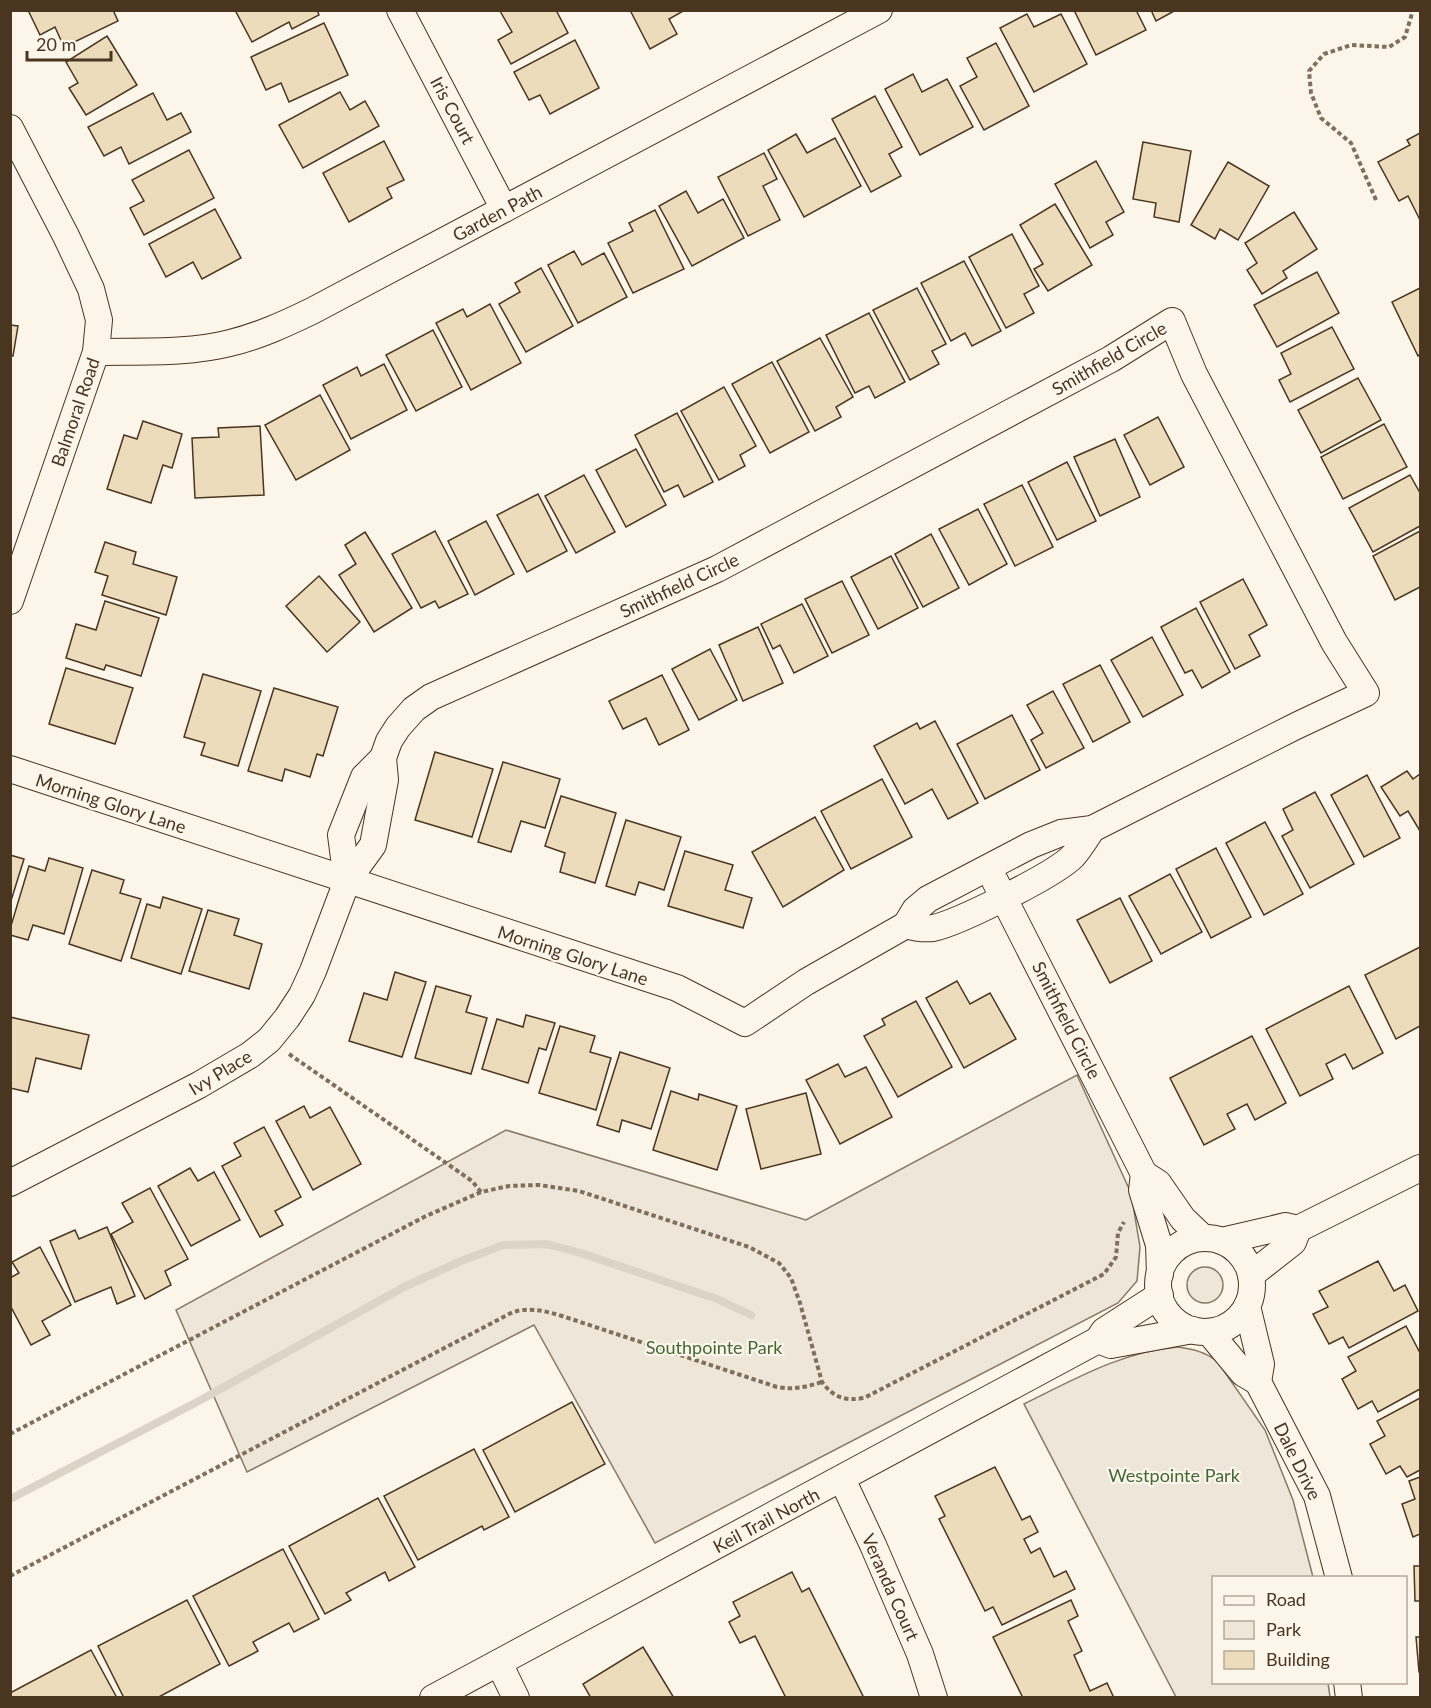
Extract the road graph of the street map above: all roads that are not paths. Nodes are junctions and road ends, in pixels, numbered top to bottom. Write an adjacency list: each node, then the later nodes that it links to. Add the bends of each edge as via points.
1 (400, 10): 4 (street, Iris Court)
2 (879, 10): 4 (street, Garden Path)
3 (10, 128): 5 (street, Balmoral Road, via 92,289 99,320)
4 (504, 209): 5 (street, Garden Path, via 264,334 193,349)
5 (96, 352): 6 (street, Balmoral Road)
6 (10, 601)
7 (10, 770): 10 (street, Morning Glory Lane)
8 (1092, 829): 9 (street, Smithfield Circle, via 1060,833); 10 (street, Smithfield Circle, via 1366,693 1334,642 1194,374 1172,321 1111,358 717,569 431,697 398,727 383,758 364,777 341,835); 11 (street, via 1072,857)
9 (988, 867): 11 (street, Smithfield Circle); 12 (street, Smithfield Circle, via 928,899 915,910)
10 (347, 881): 12 (street, Morning Glory Lane, via 677,988 745,1023 806,982); 15 (street, Ivy Place, via 309,979 288,1018 269,1040 199,1086)
11 (1004, 897): 12 (street, via 960,920 921,929); 14 (street, Smithfield Circle)
12 (906, 926)
13 (1420, 1168): 16 (street)
14 (1144, 1174): 17 (street, Smithfield Circle, via 1158,1183 1183,1219); 19 (street, Smithfield Circle, via 1142,1190 1159,1245)
15 (10, 1183)
16 (1298, 1229): 17 (street, via 1286,1226); 18 (street, via 1293,1242)
17 (1213, 1240): 18 (street, via 1235,1249); 19 (street, via 1188,1241 1175,1249 1166,1260)
18 (1251, 1275): 20 (street)
19 (1160, 1285): 21 (street, via 1164,1307 1171,1317 1181,1325); 22 (street, Keil Trail North)
20 (1247, 1306): 21 (street, via 1238,1319 1224,1328); 23 (street, Dale Drive, via 1261,1364)
21 (1201, 1331): 22 (street, via 1111,1345); 23 (street, Dale Drive, via 1243,1373)
22 (1098, 1340): 24 (street, Keil Trail North)
23 (1258, 1382): 25 (street, Dale Drive, via 1317,1496)
24 (842, 1479): 26 (street, Keil Trail North); 29 (street, Veranda Court, via 920,1654)
25 (1338, 1576)
26 (499, 1663): 27 (street, Keil Trail North); 28 (street)
27 (433, 1698)
28 (516, 1698)
29 (934, 1698)

